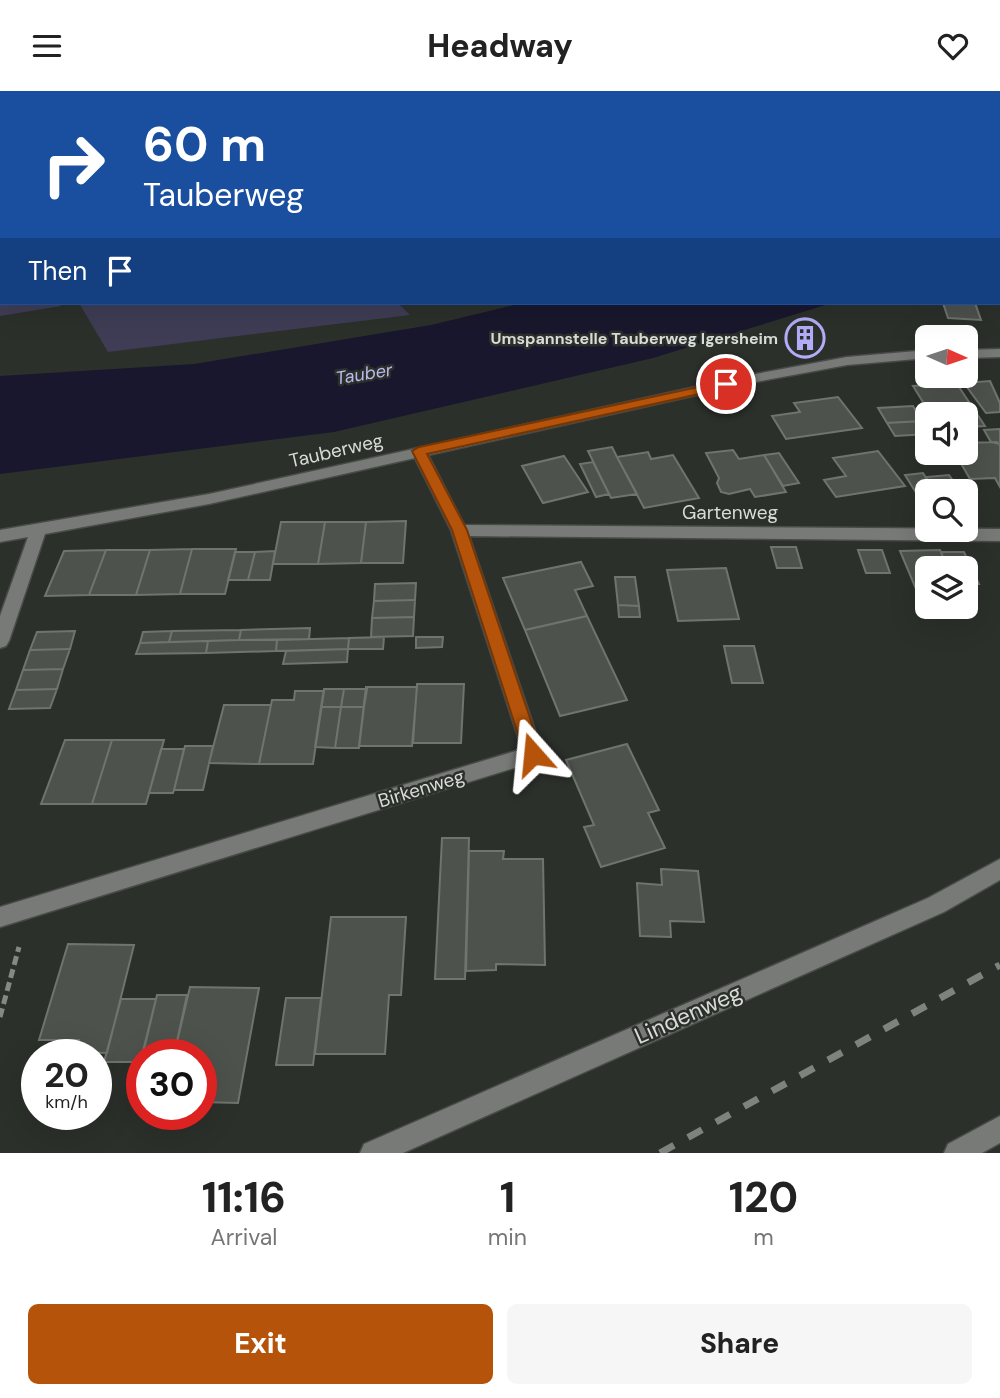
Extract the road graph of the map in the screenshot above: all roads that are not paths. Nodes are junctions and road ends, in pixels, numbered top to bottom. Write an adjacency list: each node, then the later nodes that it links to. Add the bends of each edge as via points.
1 (1000, 353): 2 (street)
2 (978, 354)
3 (915, 356): 4 (street, Tauberweg, via 847,361)
4 (419, 451): 5 (street, Tauberweg, via 209,499); 6 (street, Birkenweg)
5 (38, 530): 8 (street, Tauberweg); 9 (street)
6 (459, 530): 7 (street, Gartenweg); 11 (street, Birkenweg, via 533,754)
7 (1000, 535)
8 (0, 536)
9 (0, 641)
10 (1000, 869): 13 (street, Lindenweg, via 936,905)
11 (0, 917)
12 (1000, 1129): 14 (street)
13 (373, 1153)
14 (957, 1153)

